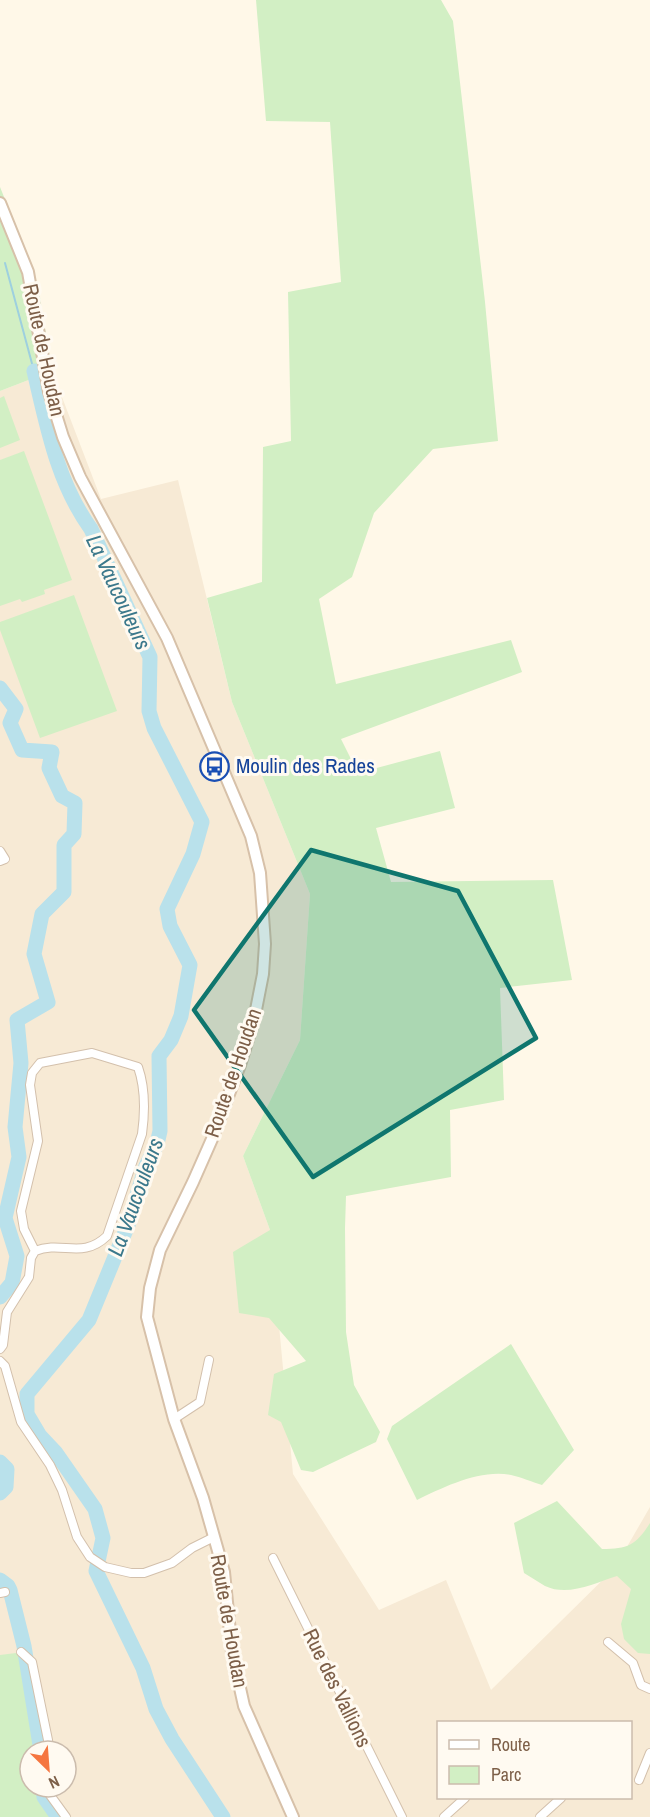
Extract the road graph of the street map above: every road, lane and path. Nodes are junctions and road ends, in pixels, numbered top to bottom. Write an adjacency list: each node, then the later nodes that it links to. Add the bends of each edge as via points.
1 (0, 203): 8 (street, Route de Houdan, via 28,272 49,392 63,437 80,477 171,647 251,836 260,873 265,944 254,1020 212,1139 160,1250 150,1288 147,1317)
2 (0, 851): 3 (street)
3 (2, 860)
4 (34, 1251): 4 (street, via 21,1211 38,1141 30,1085 32,1073 40,1063 92,1053 138,1067 142,1079 142,1134 107,1236 87,1249 44,1247); 5 (street, via 29,1277 7,1312)
5 (0, 1349)
6 (209, 1360): 8 (street, via 200,1402)
7 (0, 1361): 9 (street, via 5,1366 21,1422 50,1465 77,1537 90,1557 105,1567 144,1573 172,1563)
8 (174, 1419): 9 (street, Route de Houdan)
9 (214, 1537): 21 (street, Route de Houdan, via 224,1572 232,1652 244,1706)
10 (273, 1558): 22 (street, Rue des Vallions)
11 (609, 1642): 13 (street, via 633,1664 641,1685)
12 (21, 1652): 14 (street, via 32,1662)
13 (650, 1689)
14 (47, 1739)
15 (650, 1753): 16 (street)
16 (639, 1780)
17 (53, 1799): 20 (street)
18 (463, 1799): 23 (street)
19 (559, 1799): 24 (street)
20 (66, 1817)
21 (293, 1817)
22 (402, 1817)
23 (444, 1817)
24 (540, 1817)

